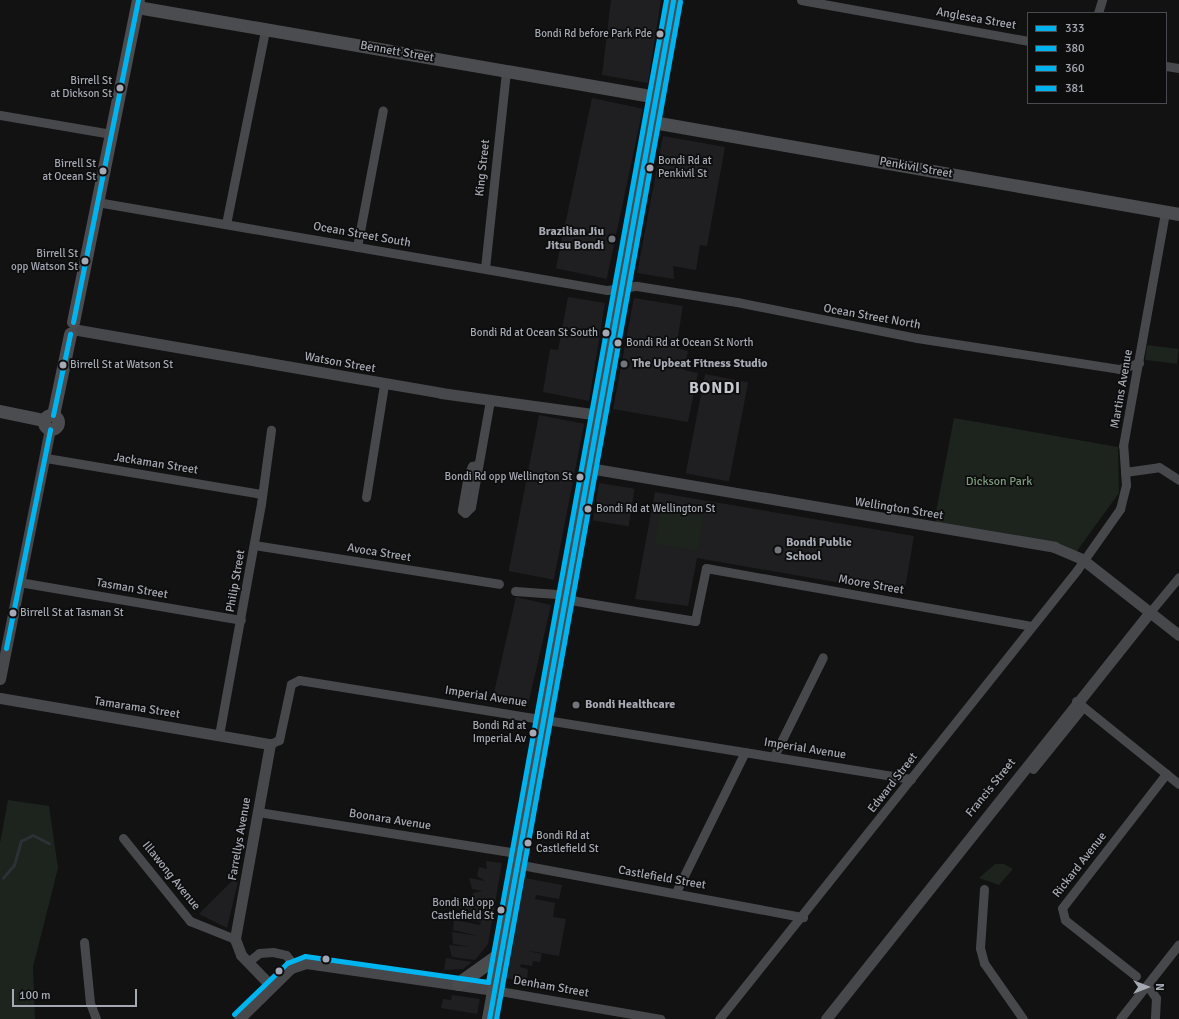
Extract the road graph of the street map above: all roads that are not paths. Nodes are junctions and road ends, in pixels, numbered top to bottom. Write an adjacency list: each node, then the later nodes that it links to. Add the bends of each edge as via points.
1 (674, 0): 11 (main road)
2 (801, 0): 7 (street, Anglesea Street)
3 (1102, 0): 5 (street)
4 (138, 3): 6 (main road, Bennett Street); 15 (main road)
5 (1098, 12)
6 (266, 30): 10 (main road, Bennett Street); 19 (street)
7 (1027, 41)
8 (1167, 66): 9 (street)
9 (1179, 68)
10 (506, 71): 11 (main road, Bennett Street); 21 (street, King Street)
11 (657, 97): 14 (main road)
12 (383, 110): 20 (street)
13 (0, 115): 15 (street)
14 (653, 122): 17 (main road, Penkivil Street); 22 (main road)
15 (111, 134): 16 (main road)
16 (97, 202): 19 (street, Ocean Street South); 23 (main road)
17 (1165, 212): 18 (main road, Penkivil Street); 24 (street, Martins Avenue)
18 (1179, 214)
19 (226, 224): 20 (street, Ocean Street South)
20 (357, 247): 21 (street, Ocean Street South)
21 (485, 268): 22 (street, Ocean Street South, via 607,290)
22 (622, 287): 25 (street, Ocean Street North, via 638,286 737,302 917,338); 30 (main road)
23 (74, 329): 27 (street, Watson Street); 31 (main road)
24 (1138, 363): 25 (street, Ocean Street North); 26 (street, Martins Avenue)
25 (1119, 369): 26 (street)
26 (1135, 383): 36 (street, Martins Avenue, via 1123,446)
27 (384, 384): 28 (street, Watson Street); 39 (street)
28 (490, 400): 30 (street, Watson Street); 34 (street)
29 (0, 411): 31 (main road)
30 (599, 415): 35 (main road)
31 (49, 422): 33 (street)
32 (271, 430): 38 (street, Philip Street)
33 (46, 458): 38 (street, Jackaman Street); 43 (street)
34 (477, 465)
35 (589, 468): 41 (street, Wellington Street, via 1045,544); 46 (main road)
36 (1125, 472): 37 (street, via 1159,467); 41 (street, Martins Avenue, via 1126,489 1120,509)
37 (1179, 480)
38 (261, 494): 40 (street, Philip Street)
39 (366, 497)
40 (254, 545): 44 (street, Avoca Street); 48 (street, Philip Street)
41 (1082, 559): 47 (street, Wellington Street); 49 (street, Edward Street)
42 (1179, 577): 47 (street, Francis Street)
43 (19, 582): 48 (street, Tasman Street); 51 (street)
44 (499, 584)
45 (515, 591): 46 (street, via 527,589)
46 (566, 597): 49 (street, Moore Street, via 695,621 706,568); 56 (main road)
47 (1150, 612): 50 (street, Wellington Street); 55 (street, Francis Street)
48 (241, 620): 57 (street, Philip Street)
49 (1031, 626): 63 (street, Edward Street)
50 (1179, 635)
51 (3, 648): 53 (street)
52 (823, 657): 60 (street)
53 (0, 679)
54 (0, 698): 57 (street, Tamarama Street)
55 (1080, 704): 61 (street, Francis Street); 62 (street); 87 (street, Francis Street)
56 (542, 718): 58 (street, Imperial Avenue, via 296,680 288,691 279,740); 59 (street, Imperial Avenue); 67 (main road)
57 (219, 735): 58 (street, Tamarama Street)
58 (270, 744): 65 (street, Farrellys Avenue)
59 (745, 752): 60 (street, Imperial Avenue); 69 (street)
60 (774, 756): 63 (street, Imperial Avenue)
61 (1033, 770)
62 (1166, 774): 64 (street); 77 (street, Rickard Avenue, via 1062,908 1065,920)
63 (912, 779): 70 (street, Edward Street)
64 (1179, 784)
65 (258, 812): 67 (street, Boonara Avenue); 71 (street, Farrellys Avenue)
66 (123, 838): 71 (street, Illawong Avenue, via 190,921)
67 (517, 858): 69 (street, Castlefield Street); 74 (main road)
68 (984, 889): 88 (street, via 980,948 984,963)
69 (676, 892): 70 (street, Castlefield Street)
70 (803, 917): 86 (street, Edward Street)
71 (235, 939): 75 (street)
72 (84, 942): 82 (street, via 90,1003)
73 (1179, 944): 79 (street)
74 (501, 954): 78 (main road); 81 (main road)
75 (248, 962): 76 (street, via 259,953 273,952 286,955); 80 (street)
76 (295, 966): 78 (street, Denham Street, via 318,963); 80 (street)
77 (1136, 976)
78 (459, 984): 81 (street, Denham Street)
79 (1147, 985): 89 (street); 90 (street, via 1156,998)
80 (271, 986): 83 (street)
81 (494, 990): 84 (main road); 85 (street, Denham Street)
82 (96, 1019)
83 (239, 1019)
84 (489, 1019)
85 (661, 1019)
86 (719, 1019)
87 (826, 1019)
88 (1023, 1019)
89 (1120, 1019)
90 (1155, 1019)

